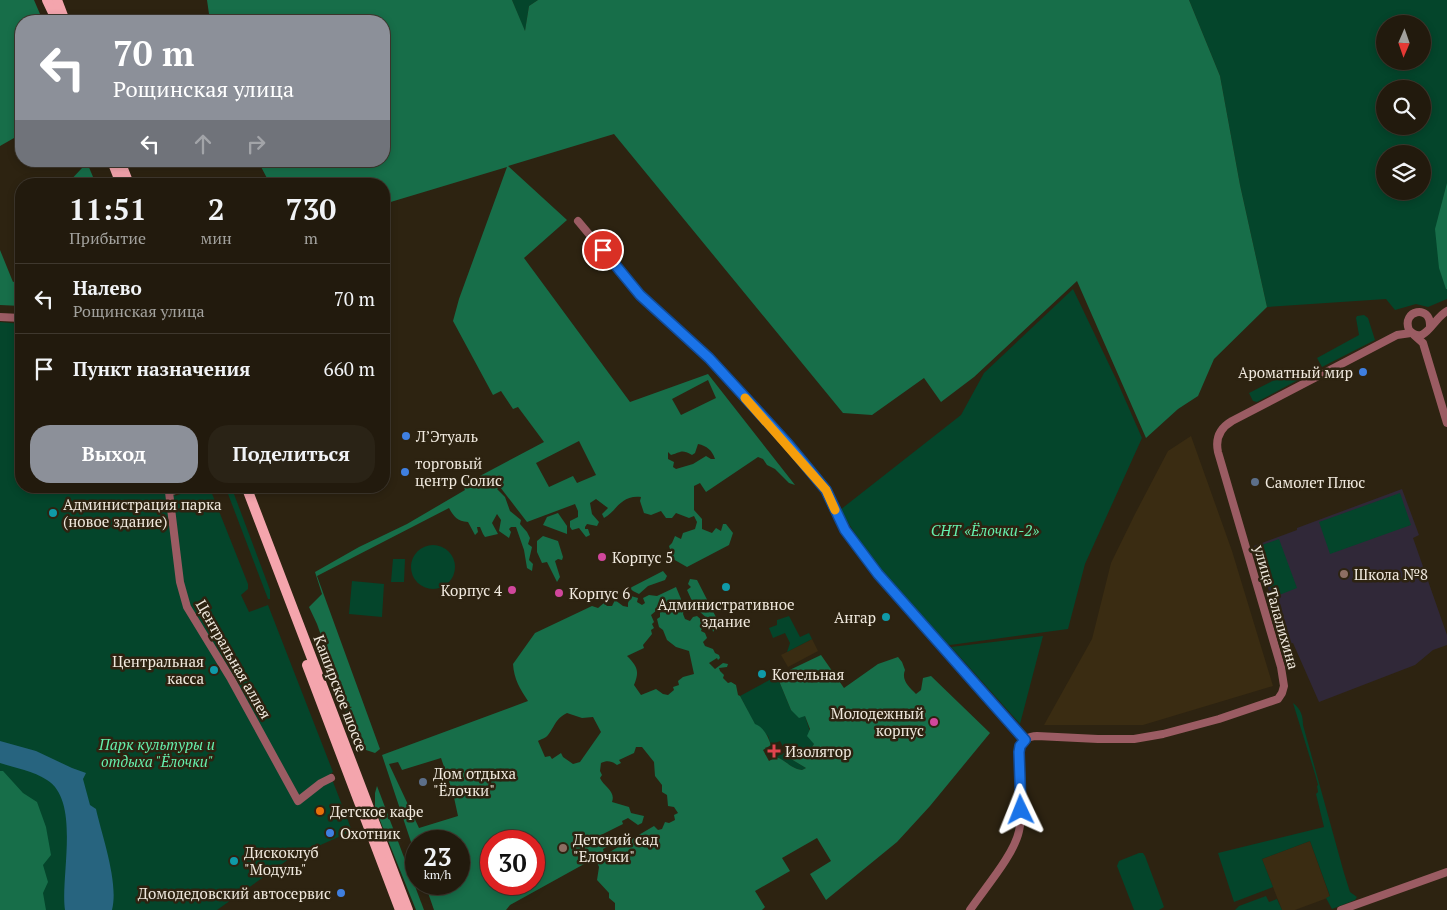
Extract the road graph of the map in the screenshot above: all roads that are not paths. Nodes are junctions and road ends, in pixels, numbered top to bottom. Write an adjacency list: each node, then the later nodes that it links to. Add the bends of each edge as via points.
1 (48, 0): 3 (main road)
2 (57, 0): 4 (main road)
3 (54, 15)
4 (63, 15)
5 (578, 221): 19 (street, via 640,295 709,358 788,444 826,490 845,530 878,574)
6 (1445, 312): 7 (street); 11 (street)
7 (1424, 313): 10 (street, via 1412,314); 11 (street, via 1429,318)
8 (0, 317): 9 (street)
9 (15, 318)
10 (1407, 324): 12 (street); 13 (street)
11 (1429, 329): 12 (street, via 1421,335); 14 (street)
12 (1413, 334): 13 (street); 14 (street)
13 (1398, 335): 19 (street, улица Талалихина, via 1229,423 1218,436 1218,452 1281,667 1284,686 1280,697 1237,714 1148,737 1111,740 1034,736)
14 (1423, 343): 15 (street)
15 (1447, 423)
16 (169, 493): 20 (street, Центральная аллея, via 180,582 188,607 298,801)
17 (241, 493): 22 (main road, Каширское шоссе)
18 (249, 493): 23 (main road, Каширское шоссе)
19 (1025, 740): 24 (street, via 1019,752 1019,834)
20 (331, 778)
21 (1447, 872): 25 (street)
22 (400, 910)
23 (408, 910)
24 (970, 910)
25 (1341, 910)

